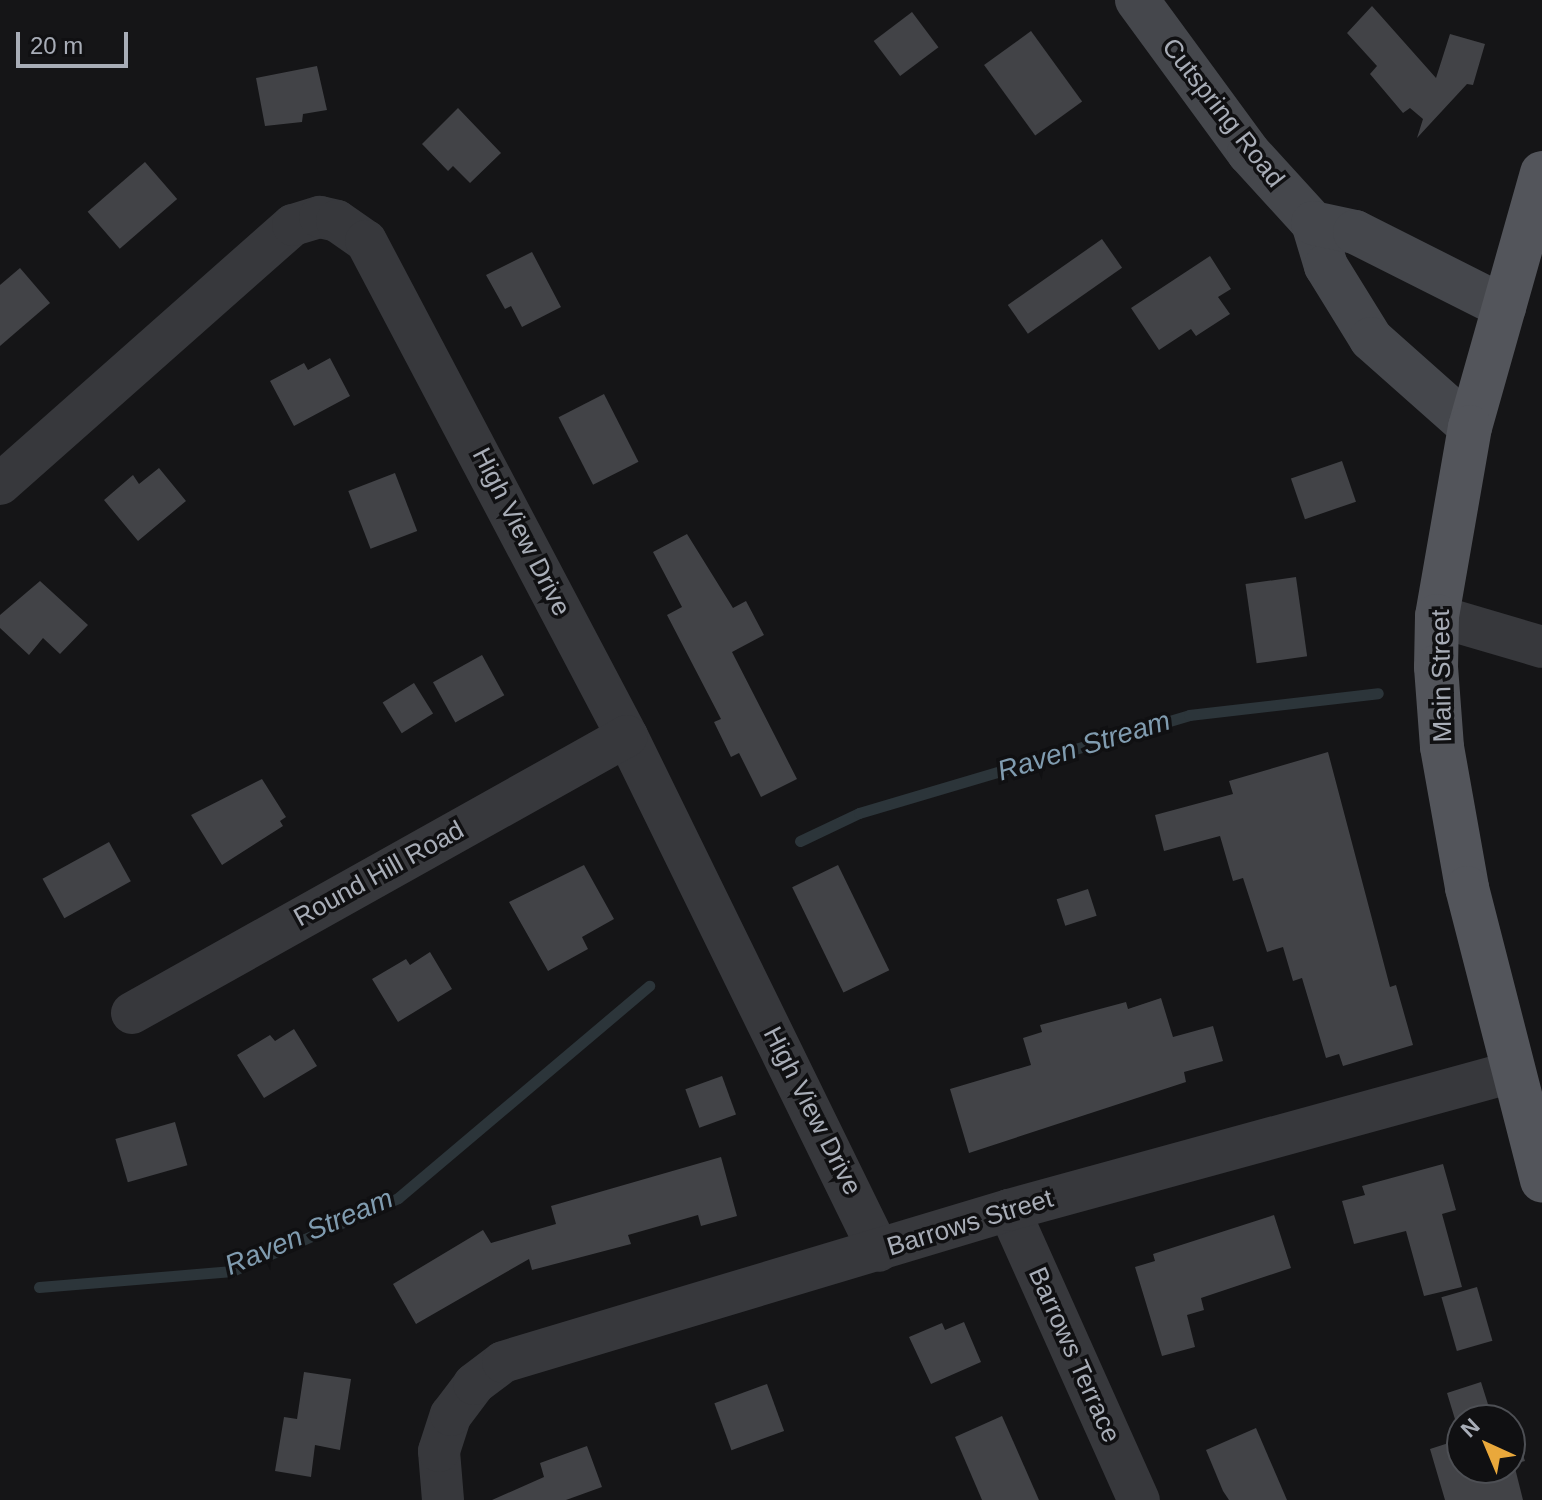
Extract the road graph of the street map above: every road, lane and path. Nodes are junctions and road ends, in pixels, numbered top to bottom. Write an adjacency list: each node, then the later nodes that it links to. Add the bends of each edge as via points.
1 (1137, 0): 3 (street, Cutspring Road, via 1249,153)
2 (1542, 173): 4 (main road, Main Street)
3 (1313, 223): 4 (street, via 1355,232); 5 (street, Cutspring Road, via 1326,266 1371,339)
4 (1504, 307): 5 (main road, Main Street)
5 (1470, 427): 7 (main road, Main Street)
6 (0, 484): 9 (street, High View Drive, via 280,235 306,219 337,221 366,241 378,257)
7 (1437, 616): 8 (street); 11 (main road, Main Street, via 1437,683 1453,818)
8 (1542, 647)
9 (627, 736): 10 (street, Round Hill Road); 14 (street, High View Drive)
10 (132, 1013)
11 (1512, 1072): 12 (main road, Main Street); 13 (street, Barrows Street)
12 (1542, 1181)
13 (1009, 1210): 14 (street, Barrows Street); 16 (street, Barrows Terrace)
14 (879, 1251): 15 (street, Barrows Street, via 503,1362 474,1384 451,1415 439,1451)
15 (443, 1500)
16 (1139, 1500)

